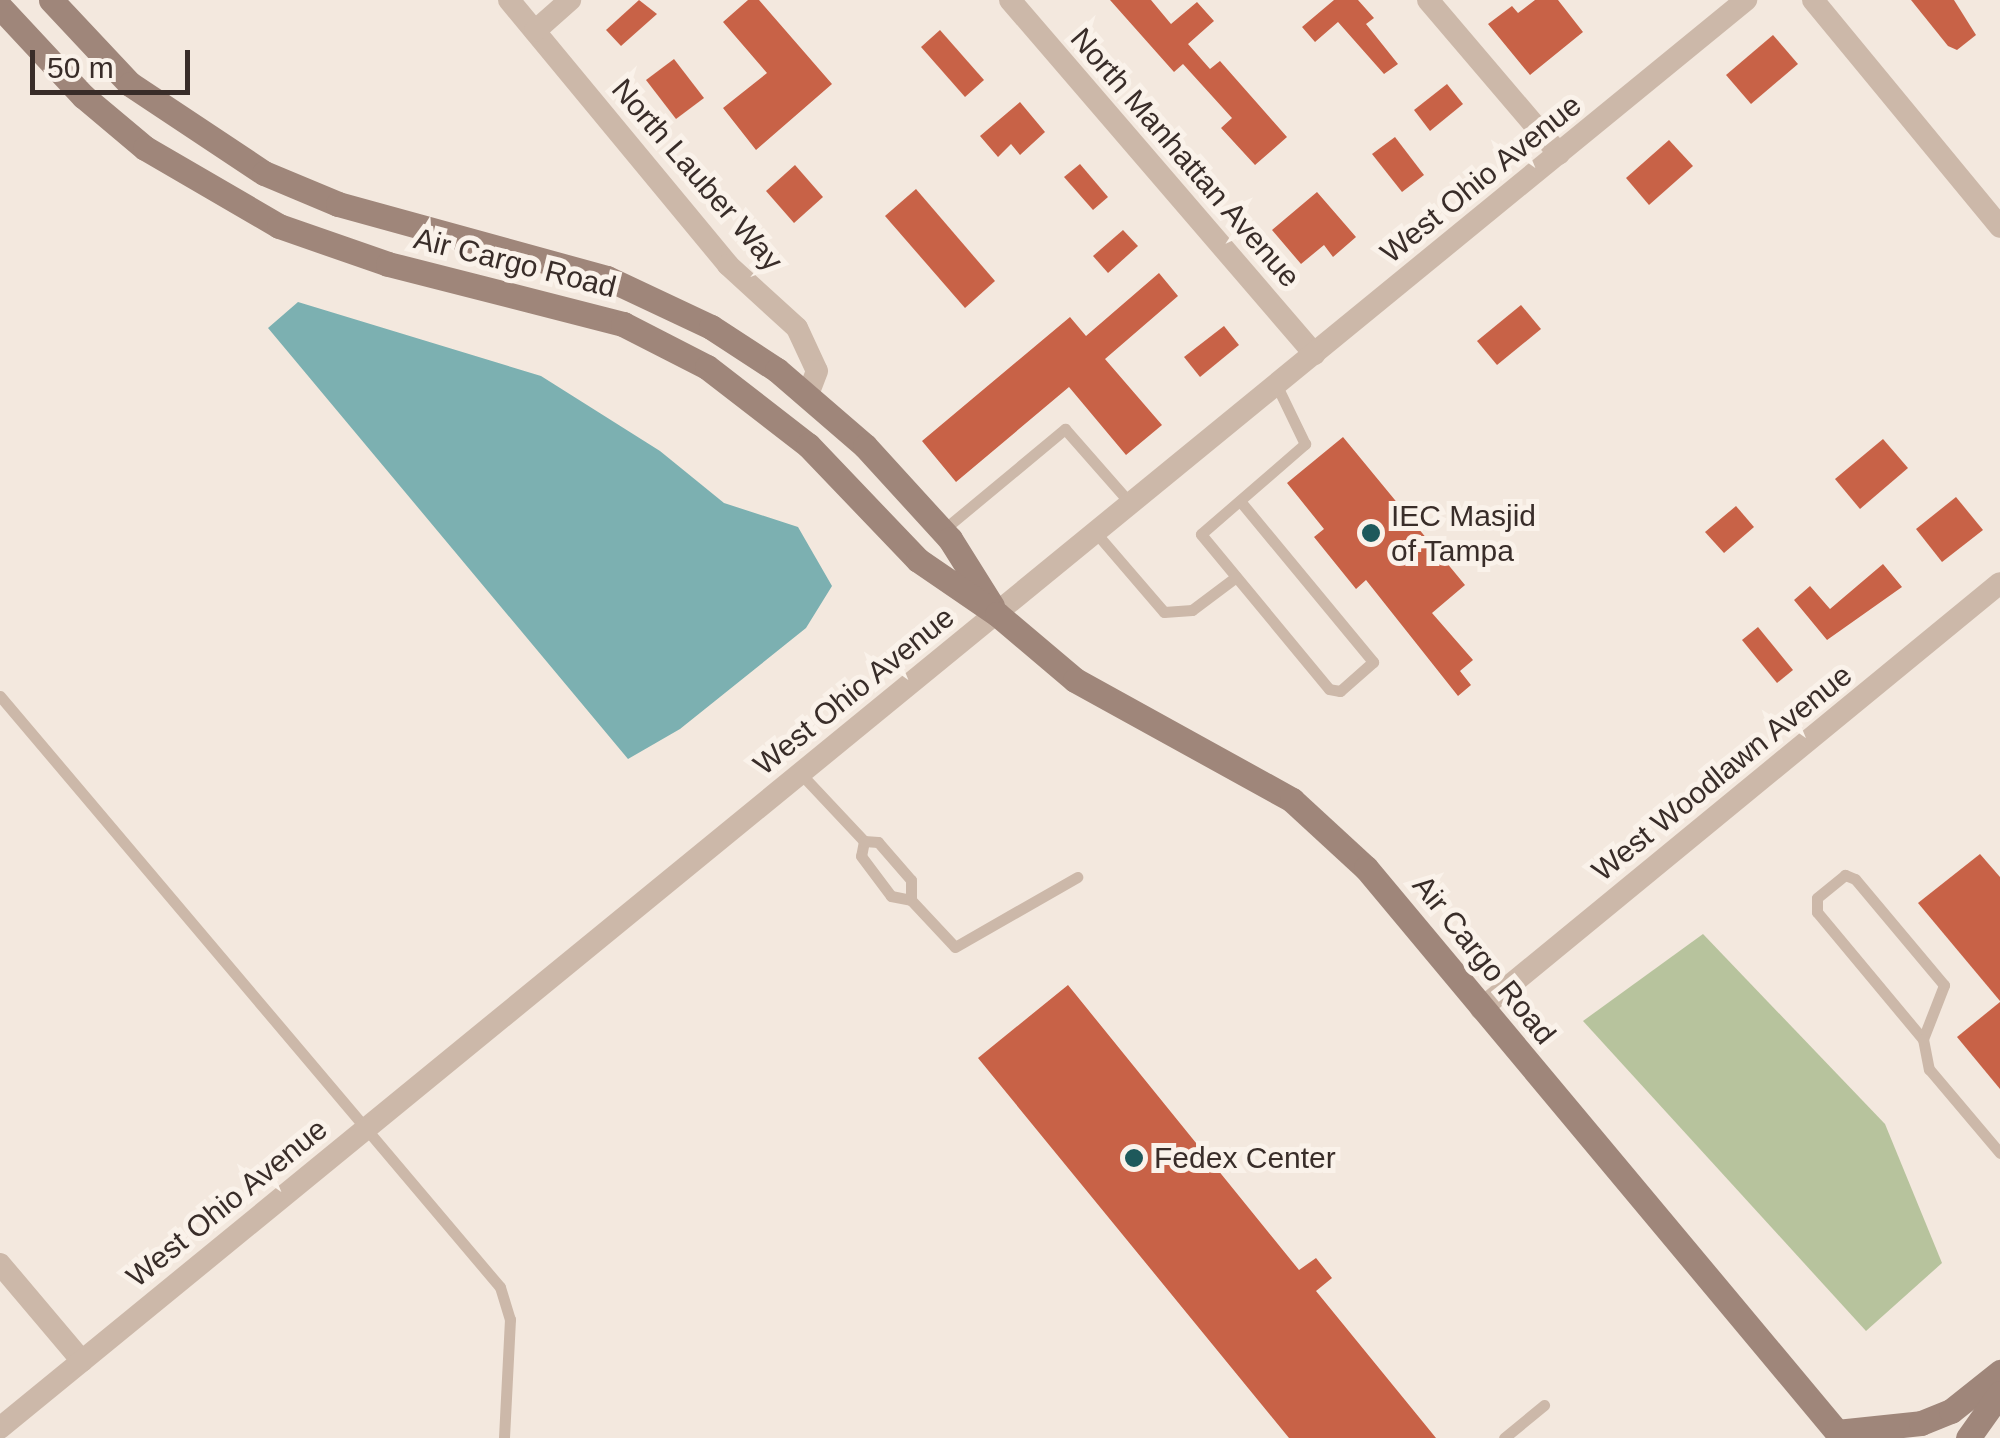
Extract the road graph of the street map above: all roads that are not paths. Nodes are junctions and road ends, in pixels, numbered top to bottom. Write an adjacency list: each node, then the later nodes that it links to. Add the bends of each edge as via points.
1 (51, 0): 14 (street, Air Cargo Road, via 130,84 264,173 338,204 562,262 655,296)
2 (510, 0): 9 (street, North Lauber Way)
3 (570, 0): 9 (street)
4 (1010, 0): 12 (street, North Manhattan Avenue)
5 (1428, 0): 10 (street)
6 (1746, 0): 10 (street, West Ohio Avenue)
7 (1813, 0): 11 (street)
8 (0, 7): 21 (street, Air Cargo Road, via 69,83 134,140 236,204 352,253 623,324 707,367 808,446 918,560)
9 (535, 31): 14 (street, North Lauber Way, via 728,265 796,328 817,370)
10 (1558, 154): 12 (street, West Ohio Avenue)
11 (2000, 227)
12 (1315, 354): 13 (street, West Ohio Avenue)
13 (1277, 386): 15 (lane, via 1305,444); 16 (street, West Ohio Avenue)
14 (808, 395): 17 (street, Air Cargo Road)
15 (1240, 501): 19 (lane, via 1201,534); 19 (lane, via 1373,662 1340,691 1329,689)
16 (1131, 504): 17 (lane, via 1065,429); 18 (street, West Ohio Avenue)
17 (942, 531): 21 (street, Air Cargo Road)
18 (1096, 533): 19 (lane, via 1164,612 1192,610); 21 (street, West Ohio Avenue)
19 (1236, 577)
20 (2000, 583): 27 (street, West Woodlawn Avenue)
21 (997, 614): 23 (street, West Ohio Avenue); 27 (street, Air Cargo Road, via 1075,680 1292,800 1366,868)
22 (0, 696): 29 (lane)
23 (801, 774): 24 (lane); 29 (street, West Ohio Avenue)
24 (864, 841): 26 (lane, via 878,842 911,880); 26 (lane, via 861,856 891,896)
25 (1077, 878): 26 (lane, via 955,947)
26 (911, 900)
27 (1482, 1009): 37 (street, Air Cargo Road)
28 (1924, 1039): 28 (lane, via 1944,985 1845,875 1817,898 1818,912); 30 (lane, via 1929,1069)
29 (368, 1126): 32 (street, West Ohio Avenue); 38 (lane, via 500,1287 510,1319)
30 (2000, 1153)
31 (0, 1264): 32 (street)
32 (82, 1361): 36 (street, West Ohio Avenue)
33 (2000, 1372): 37 (street, via 1951,1411 1921,1424)
34 (2000, 1393): 40 (street)
35 (1544, 1404): 39 (lane)
36 (2, 1422)
37 (1839, 1435)
38 (504, 1438)
39 (1504, 1438)
40 (1968, 1438)

